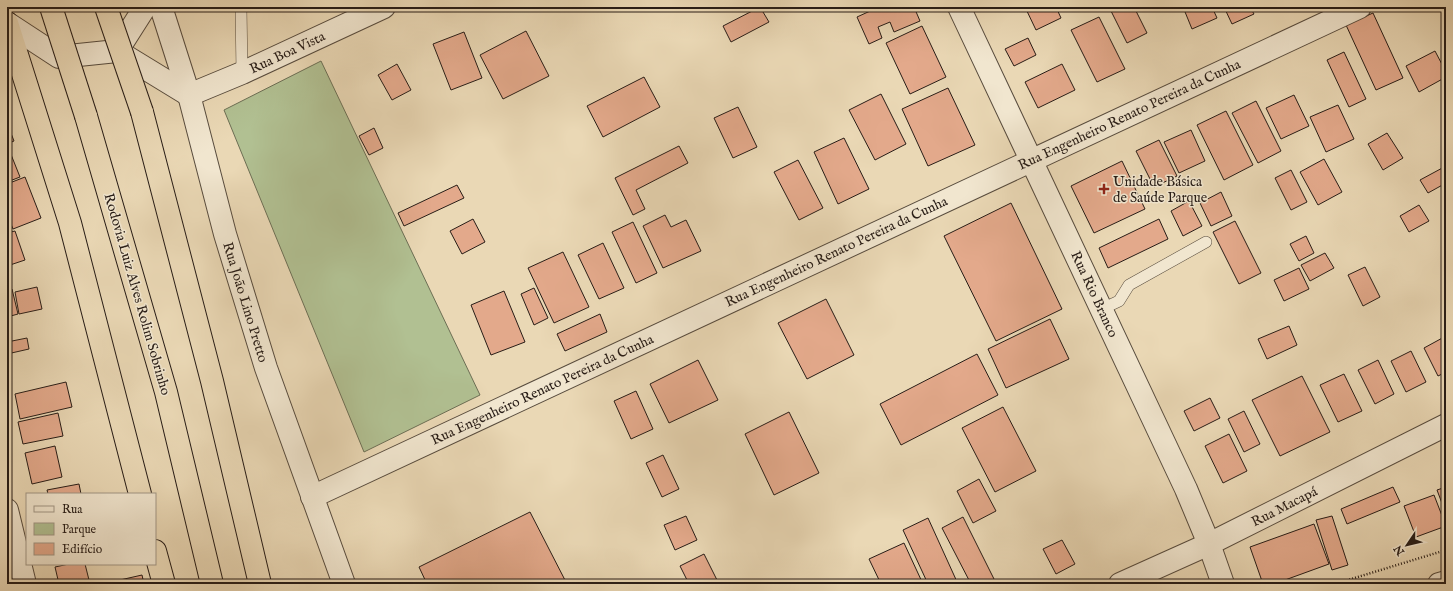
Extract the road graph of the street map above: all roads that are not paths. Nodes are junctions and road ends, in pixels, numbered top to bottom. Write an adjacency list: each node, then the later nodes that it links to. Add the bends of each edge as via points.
1 (51, 7): 25 (highway, Rodovia Luiz Alves Rolim Sobrinho, bridge, via 86,116 166,392)
2 (106, 7): 26 (highway, bridge, via 142,112 212,380)
3 (145, 7): 10 (street)
4 (161, 7): 12 (street)
5 (241, 7): 11 (lane)
6 (384, 7): 11 (street, Rua Boa Vista)
7 (959, 7): 13 (street, Rua Rio Branco)
8 (1360, 7): 13 (street, Rua Engenheiro Renato Pereira da Cunha)
9 (7, 23): 10 (street, via 59,57); 17 (highway, via 70,223)
10 (117, 51): 12 (street)
11 (242, 73): 12 (street, Rua Boa Vista)
12 (189, 95): 18 (street, Rua João Lino Pretto, via 225,234 264,360)
13 (1031, 160): 15 (street, Rua Rio Branco); 18 (street, Rua Engenheiro Renato Pereira da Cunha)
14 (1206, 242): 15 (lane, via 1129,285 1119,301)
15 (1102, 309): 20 (street, Rua Rio Branco, via 1186,488)
16 (1446, 425): 20 (street, Rua Macapá)
17 (140, 493)
18 (312, 497): 27 (street, Rua João Lino Pretto)
19 (7, 510): 23 (street)
20 (1209, 544): 28 (street, Rua Macapá); 29 (street, Rua Rio Branco)
21 (156, 555): 24 (highway)
22 (1446, 582): 30 (street)
23 (25, 584)
24 (164, 584)
25 (212, 584)
26 (260, 584)
27 (344, 584)
28 (1120, 584)
29 (1223, 584)
30 (1439, 584)

